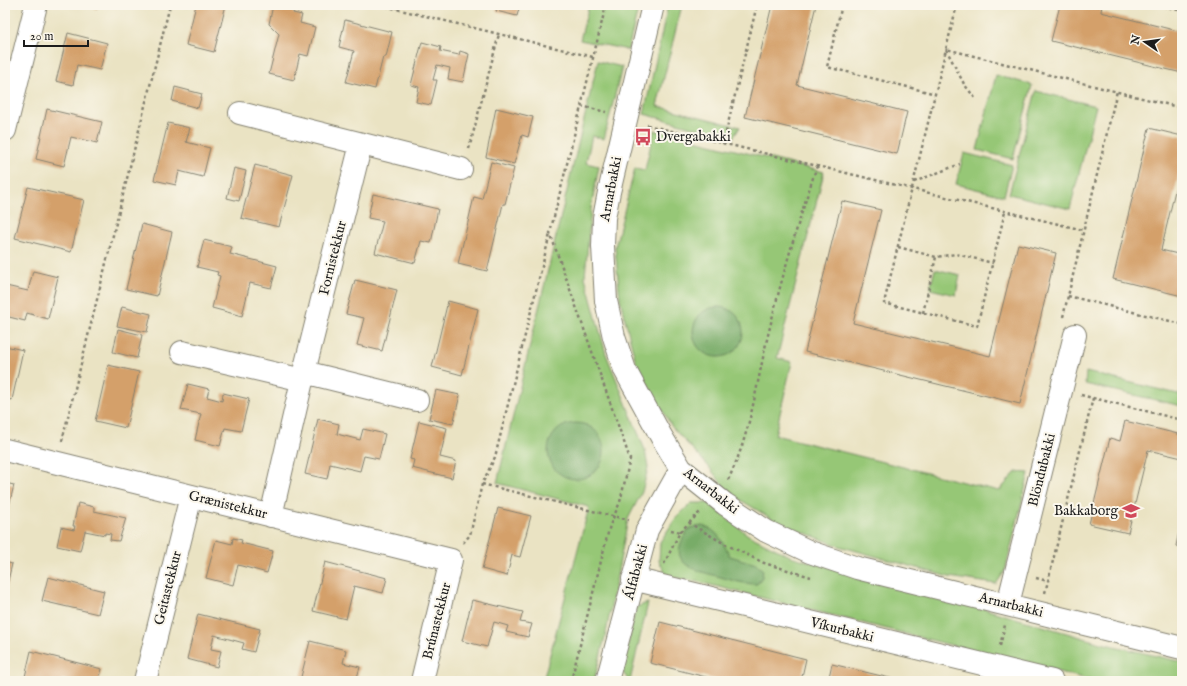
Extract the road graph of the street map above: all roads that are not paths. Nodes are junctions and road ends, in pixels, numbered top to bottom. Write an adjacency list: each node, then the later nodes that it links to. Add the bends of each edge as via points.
1 (36, 5): 4 (street)
2 (653, 5): 12 (street, Arnarbakki, via 609,192 604,218 603,253 606,301 625,370)
3 (240, 113): 5 (street)
4 (5, 130)
5 (361, 144): 6 (street); 9 (street, Fornistekkur)
6 (461, 169)
7 (1075, 335): 17 (street, Blöndubakki)
8 (182, 352): 9 (street)
9 (304, 376): 10 (street); 14 (street, Fornistekkur)
10 (417, 400)
11 (5, 450): 13 (street, Grænistekkur)
12 (681, 469): 16 (street, Álfabakki, via 649,525); 17 (street, Arnarbakki, via 725,504 766,530 810,552 857,568)
13 (191, 496): 14 (street, Grænistekkur); 19 (street, Geitastekkur)
14 (271, 516): 15 (street, Grænistekkur)
15 (451, 560): 20 (street, Brúnastekkur)
16 (633, 580): 21 (street, Álfabakki); 22 (street, Víkurbakki)
17 (1008, 604): 18 (street, Arnarbakki)
18 (1182, 648)
19 (145, 681)
20 (422, 681)
21 (607, 681)
22 (1052, 681)

